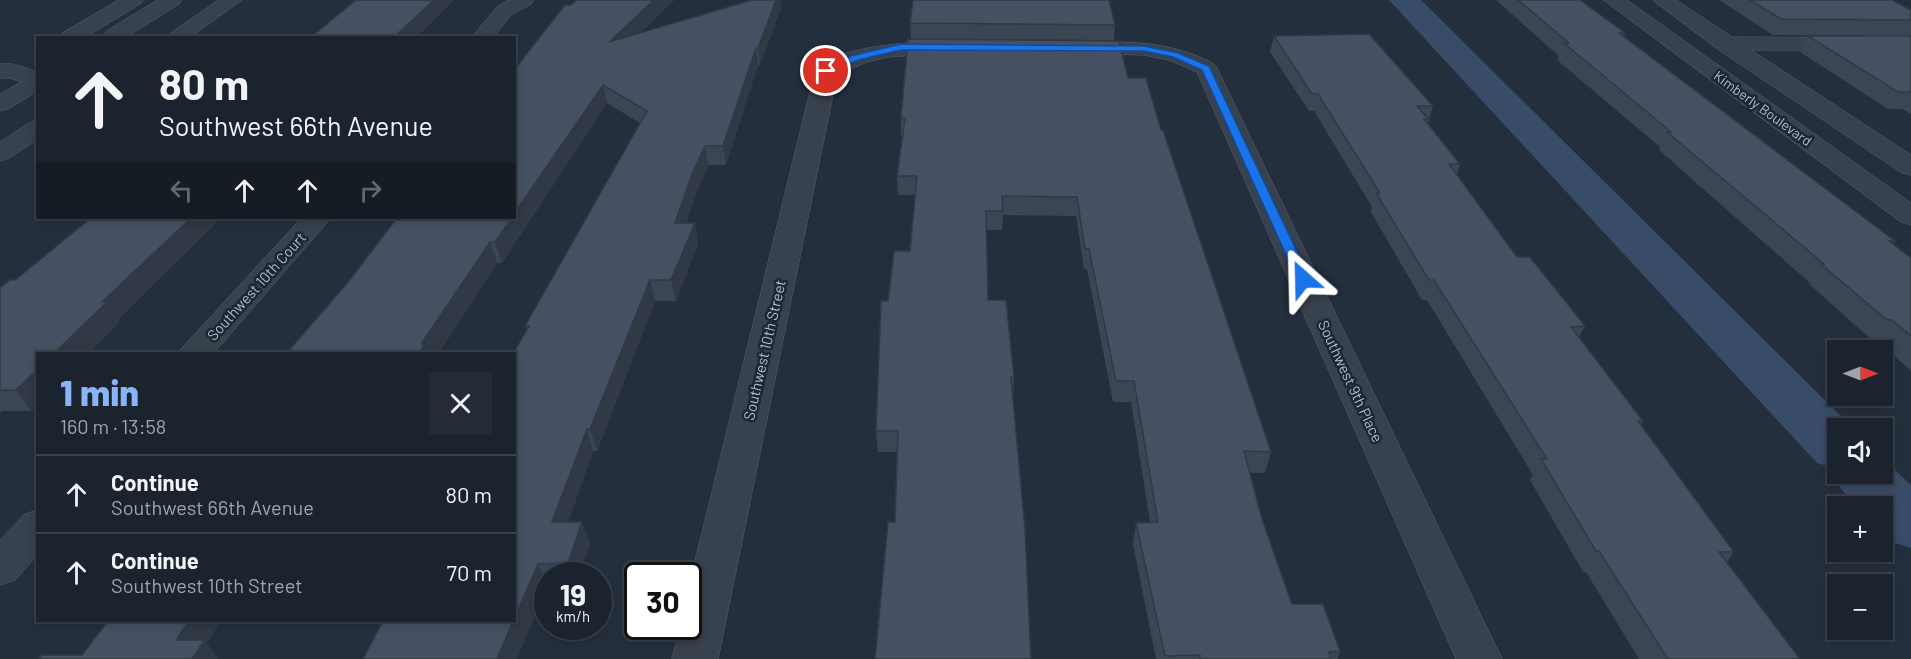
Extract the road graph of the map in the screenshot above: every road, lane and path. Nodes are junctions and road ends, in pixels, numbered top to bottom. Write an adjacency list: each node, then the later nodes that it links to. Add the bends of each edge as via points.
1 (133, 0): 7 (street)
2 (524, 0): 10 (street, via 504,11)
3 (1614, 0): 12 (street, Kimberly Boulevard)
4 (1663, 0): 11 (street)
5 (167, 3): 6 (street); 8 (street)
6 (226, 4): 9 (street)
7 (71, 36)
8 (113, 36)
9 (177, 36)
10 (483, 36)
11 (1726, 43): 12 (street); 13 (street); 23 (street)
12 (1675, 44): 24 (street, Kimberly Boulevard)
13 (1911, 44)
14 (970, 48): 29 (street, Southwest 10th Street, via 901,47 855,57 826,71)
15 (1051, 48): 30 (street, Southwest 9th Place, via 1144,49 1175,55 1206,68)
16 (36, 57): 17 (street)
17 (3, 76): 18 (street)
18 (36, 80)
19 (36, 81): 20 (street)
20 (0, 104)
21 (36, 129): 22 (street)
22 (0, 153)
23 (1911, 167)
24 (1911, 216)
25 (317, 219): 26 (street, Southwest 10th Court)
26 (196, 352)
27 (36, 528): 28 (street)
28 (0, 568)
29 (695, 659)
30 (1479, 659)

